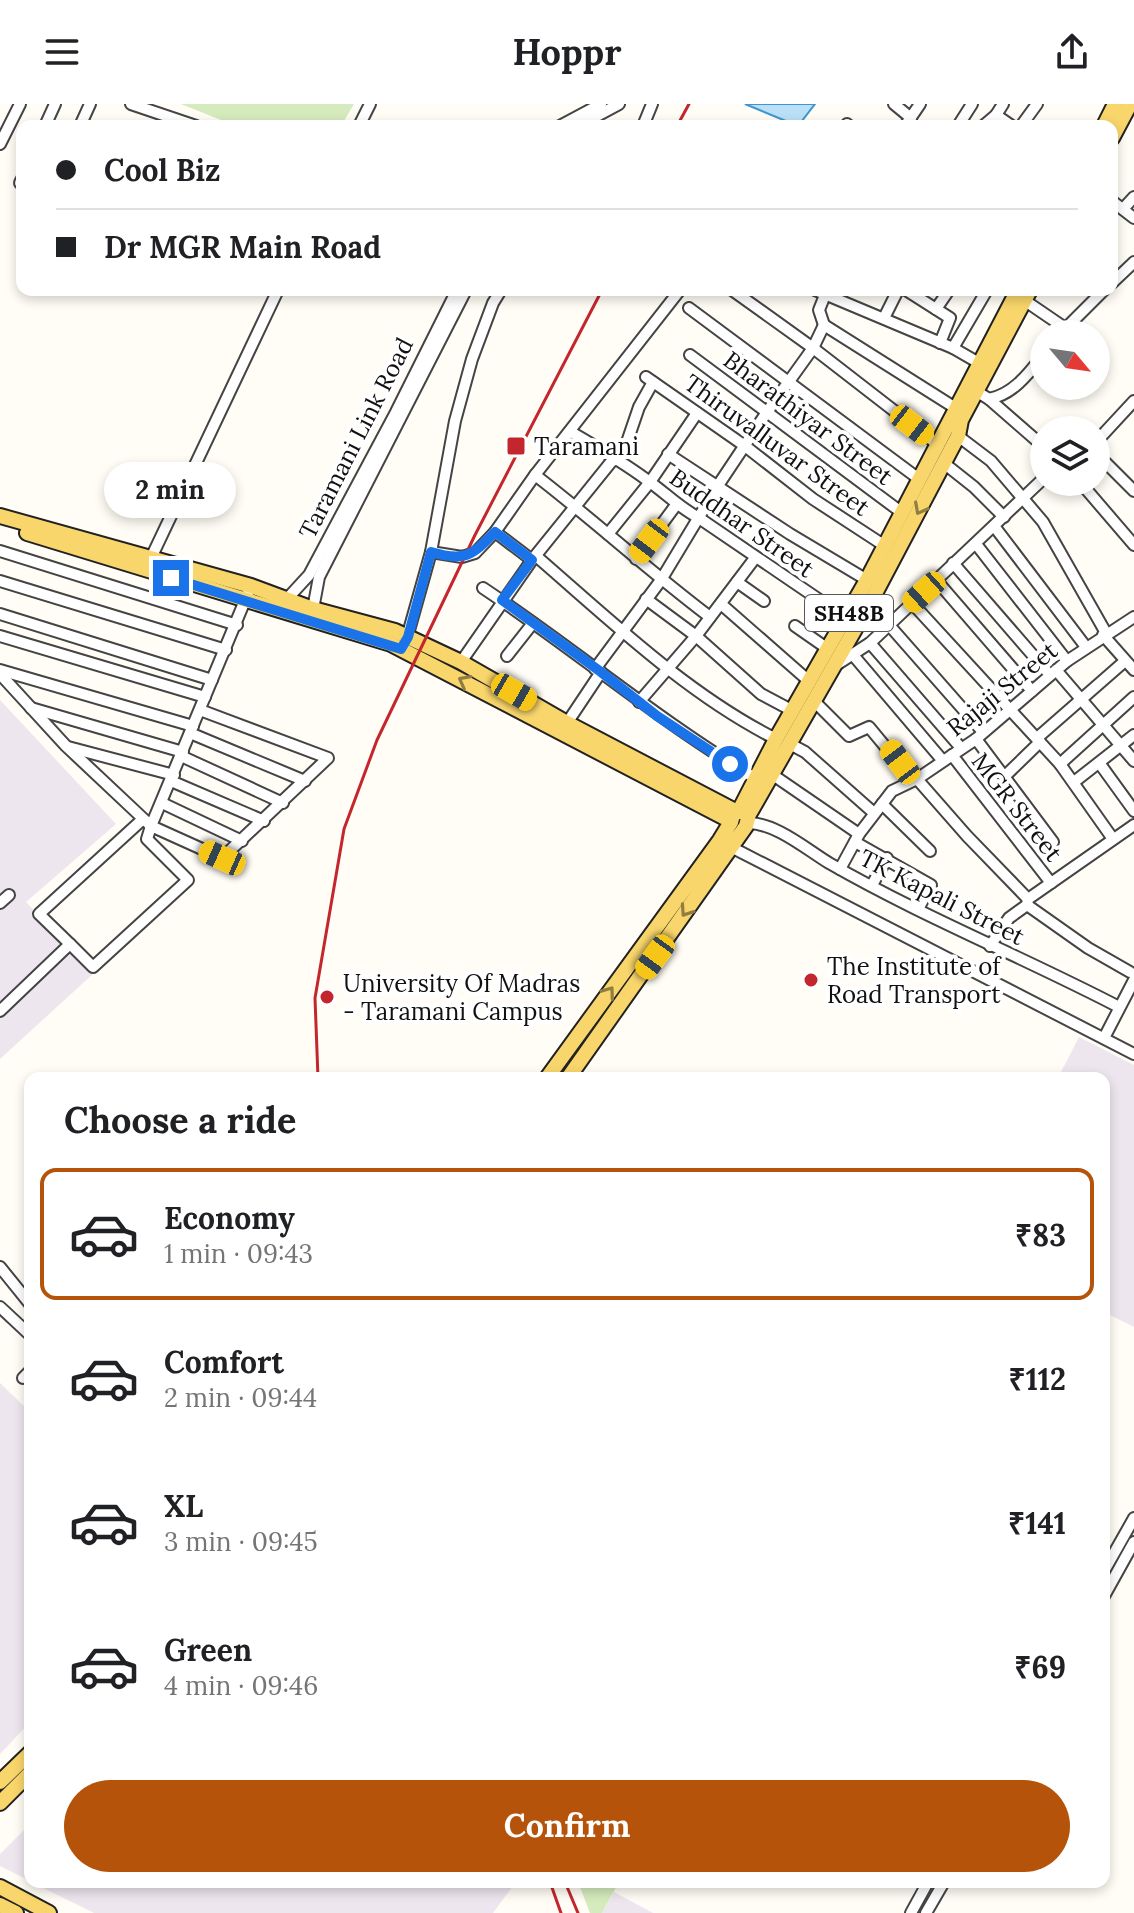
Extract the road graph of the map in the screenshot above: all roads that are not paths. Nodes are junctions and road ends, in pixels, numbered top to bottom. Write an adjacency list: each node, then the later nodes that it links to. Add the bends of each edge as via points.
1 (20, 104): 16 (street)
2 (131, 104): 9 (street)
3 (601, 104): 10 (street)
4 (619, 104): 11 (street)
5 (894, 104): 12 (street)
6 (1003, 104): 8 (street)
7 (1130, 104): 15 (main road)
8 (996, 115): 13 (street); 14 (street)
9 (178, 120)
10 (571, 120)
11 (589, 120)
12 (906, 120)
13 (990, 120)
14 (1003, 120)
15 (1118, 127)
16 (0, 144)
17 (1134, 197): 19 (street)
18 (1118, 205): 19 (street)
19 (1123, 209): 20 (street)
20 (1134, 218)
21 (1134, 262): 22 (street)
22 (1118, 277)
23 (275, 296): 90 (street)
24 (454, 296): 103 (street, Taramani Link Road, via 309,575)
25 (463, 296): 108 (street, Taramani Link Road, via 319,577)
26 (497, 296): 89 (street, via 455,421)
27 (675, 296): 58 (street)
28 (740, 296): 46 (street)
29 (821, 296): 44 (street)
30 (832, 296): 41 (street)
31 (895, 296): 41 (street)
32 (915, 296): 40 (street)
33 (945, 296): 40 (street)
34 (983, 296): 47 (street)
35 (1022, 296): 49 (main road, SH48B)
36 (1023, 296): 52 (main road, SH48B)
37 (1027, 296): 42 (street)
38 (1098, 296): 43 (street)
39 (689, 308): 51 (street)
40 (936, 309): 45 (street, via 951,320)
41 (884, 318): 45 (street)
42 (1052, 320)
43 (1074, 320)
44 (824, 325): 46 (street); 54 (street)
45 (940, 343): 47 (street)
46 (813, 348): 51 (street); 61 (street)
47 (953, 348): 49 (street)
48 (690, 355): 55 (street, Bharathiyar Street)
49 (979, 363): 52 (main road, SH48B)
50 (1030, 371): 52 (street, via 997,398)
51 (789, 381): 55 (street); 68 (street)
52 (978, 392): 54 (main road, SH48B); 59 (street); 60 (main road, SH48B)
53 (1134, 401): 57 (street)
54 (957, 409): 61 (main road, SH48B)
55 (767, 412): 62 (street); 77 (street, Bharathiyar Street)
56 (697, 413): 62 (street, Thiruvalluvar Street); 63 (street); 64 (street, Thiruvalluvar Street, via 650,379 626,445)
57 (1110, 427)
58 (571, 432): 64 (street, Buddhar Street); 67 (street)
59 (1030, 435)
60 (958, 436): 65 (main road, SH48B); 74 (street, via 991,461)
61 (937, 444): 68 (main road, SH48B)
62 (745, 446): 70 (street); 87 (street, Thiruvalluvar Street)
63 (668, 454): 69 (street); 70 (street)
64 (616, 458): 69 (street, Buddhar Street); 76 (street)
65 (945, 464): 79 (street); 131 (main road, SH48B, one-way to 131)
66 (1110, 467): 71 (street)
67 (535, 475): 76 (street); 83 (street)
68 (919, 479): 77 (main road, SH48B)
69 (650, 482): 75 (street, Buddhar Street); 84 (street)
70 (717, 487): 80 (street); 96 (street)
71 (1134, 491)
72 (1030, 493): 74 (street)
73 (1092, 496): 86 (street)
74 (1025, 498): 79 (street); 118 (street)
75 (676, 505): 80 (street, Buddhar Street); 93 (street)
76 (577, 507): 84 (street); 91 (street)
77 (901, 512): 87 (main road, SH48B)
78 (0, 516): 90 (main road)
79 (1004, 517): 82 (street)
80 (699, 518): 92 (street, Buddhar Street); 95 (street)
81 (0, 525): 101 (main road)
82 (994, 526): 85 (street); 123 (street)
83 (495, 532): 89 (street, via 475,553 462,557); 91 (street)
84 (608, 534): 93 (street)
85 (976, 544): 94 (street); 128 (street)
86 (1134, 545)
87 (885, 546): 96 (main road, SH48B)
88 (0, 551): 114 (street)
89 (431, 552): 121 (street)
90 (151, 558): 101 (main road)
91 (534, 558): 104 (street); 117 (street)
92 (755, 558): 99 (street); 112 (street, Buddhar Street)
93 (636, 559): 95 (street)
94 (953, 563): 98 (street); 136 (street)
95 (661, 580): 102 (street); 110 (street)
96 (867, 580): 112 (main road, SH48B)
97 (0, 581): 125 (street)
98 (937, 581): 106 (street); 139 (street)
99 (737, 582): 105 (street); 107 (street)
100 (483, 588): 104 (street)
101 (249, 593): 103 (main road); 114 (street); 121 (main road)
102 (646, 599): 117 (street); 120 (street)
103 (286, 600): 108 (main road)
104 (502, 600): 113 (street); 130 (street)
105 (764, 601)
106 (912, 603): 115 (street); 147 (street)
107 (721, 604): 110 (street); 138 (street)
108 (313, 609): 121 (main road, via 395,631)
109 (0, 614): 137 (street)
110 (710, 617): 120 (street)
111 (1134, 617): 118 (street, Rajaji Street)
112 (846, 618): 124 (main road, SH48B)
113 (533, 623): 127 (street); 133 (street)
114 (237, 625): 125 (street)
115 (889, 625): 122 (street); 153 (street)
116 (795, 626): 124 (street)
117 (623, 631): 132 (street); 133 (street)
118 (1105, 634): 123 (street, Rajaji Street); 129 (street)
119 (0, 636): 140 (street)
120 (696, 636): 132 (street); 148 (street, via 761,694)
121 (404, 643): 130 (main road); 175 (main road, one-way to 121)
122 (870, 643): 126 (street); 159 (street)
123 (1086, 647): 128 (street, Rajaji Street)
124 (828, 649): 138 (main road, SH48B)
125 (226, 650): 137 (street)
126 (853, 655): 131 (street); 159 (street)
127 (507, 656)
128 (1067, 661): 136 (street, Rajaji Street)
129 (1125, 661): 134 (street); 142 (street)
130 (461, 662): 149 (main road)
131 (836, 665): 144 (main road, SH48B)
132 (668, 668): 143 (street); 155 (street, via 753,728)
133 (598, 670): 143 (street); 149 (street)
134 (1134, 670)
135 (0, 672): 145 (street); 151 (street)
136 (1053, 673): 139 (street, Rajaji Street); 142 (street)
137 (212, 680): 140 (street)
138 (810, 682): 148 (main road, SH48B)
139 (1032, 691): 147 (street, Rajaji Street)
140 (205, 697): 146 (street)
141 (1134, 697): 150 (street)
142 (1082, 700): 150 (street); 154 (street)
143 (639, 702): 166 (street)
144 (815, 702): 155 (main road, SH48B); 167 (street, via 847,735 869,727)
145 (30, 707): 156 (street); 158 (street)
146 (200, 710): 151 (street); 168 (street, via 328,758)
147 (1011, 710): 153 (street, Rajaji Street); 154 (street)
148 (793, 711): 155 (main road, SH48B)
149 (567, 723): 175 (main road)
150 (1104, 726): 157 (street); 161 (street)
151 (192, 730): 158 (street); 168 (street)
152 (1134, 735): 157 (street)
153 (979, 736): 159 (street, Rajaji Street); 164 (street)
154 (1038, 740): 161 (street); 164 (street)
155 (783, 742): 163 (main road, SH48B); 166 (main road, SH48B); 174 (street, via 805,752)
156 (66, 746): 165 (street); 177 (street)
157 (1121, 747): 160 (street); 162 (street)
158 (182, 754): 165 (street); 171 (street)
159 (952, 755): 167 (street, Rajaji Street); 187 (street, MGR Street)
160 (1134, 761)
161 (1060, 764): 169 (street)
162 (1100, 764): 169 (street); 173 (street)
163 (773, 775): 175 (main road); 179 (street)
164 (1004, 777): 182 (street)
165 (172, 778): 170 (street); 176 (street)
166 (755, 778): 175 (main road)
167 (915, 779): 172 (street, Rajaji Street, via 892,791); 190 (street)
168 (305, 781): 171 (street)
169 (1074, 782): 180 (street)
170 (162, 803): 177 (street); 181 (street)
171 (283, 803): 176 (street)
172 (882, 804): 174 (street, Rajaji Street); 184 (street)
173 (1134, 811)
174 (874, 813): 179 (street, Rajaji Street)
175 (739, 819): 183 (main road); 186 (street, TK Kapali Street, via 771,828)
176 (264, 821): 181 (street)
177 (147, 823): 181 (street, via 222,858); 193 (street, via 39,914); 193 (street, via 147,839 188,880 93,967)
178 (1134, 825): 180 (street)
179 (857, 838): 185 (street); 186 (street, Rajaji Street)
180 (1113, 839): 187 (street)
181 (242, 841)
182 (1053, 842)
183 (725, 844): 198 (street); 200 (main road, one-way to 183); 201 (main road, one-way to 201)
184 (930, 851)
185 (887, 858): 188 (street); 192 (street, via 931,885)
186 (840, 869): 188 (street, TK Kapali Street)
187 (1051, 883): 190 (street)
188 (872, 885): 192 (street, TK Kapali Street)
189 (9, 895): 191 (street)
190 (1027, 902): 194 (street); 195 (street)
191 (0, 903)
192 (918, 909): 194 (street, TK Kapali Street)
193 (70, 944): 197 (street)
194 (990, 946): 196 (street, TK Kapali Street)
195 (1132, 976): 196 (street)
196 (1119, 1007): 198 (street)
197 (0, 1011)
198 (1104, 1038): 199 (street)
199 (1134, 1054)
200 (552, 1072)
201 (572, 1072)
202 (0, 1268): 203 (street)
203 (24, 1297)
204 (0, 1307): 205 (street)
205 (24, 1329)
206 (1134, 1518): 208 (street)
207 (1134, 1542): 209 (street)
208 (1110, 1560)
209 (1110, 1585)
210 (24, 1759): 212 (main road)
211 (24, 1779): 213 (main road)
212 (0, 1782)
213 (0, 1803)
214 (925, 1888): 219 (street)
215 (941, 1888): 220 (street)
216 (1, 1891): 217 (main road); 218 (main road)
217 (16, 1913)
218 (49, 1913)
219 (911, 1913)
220 (926, 1913)

